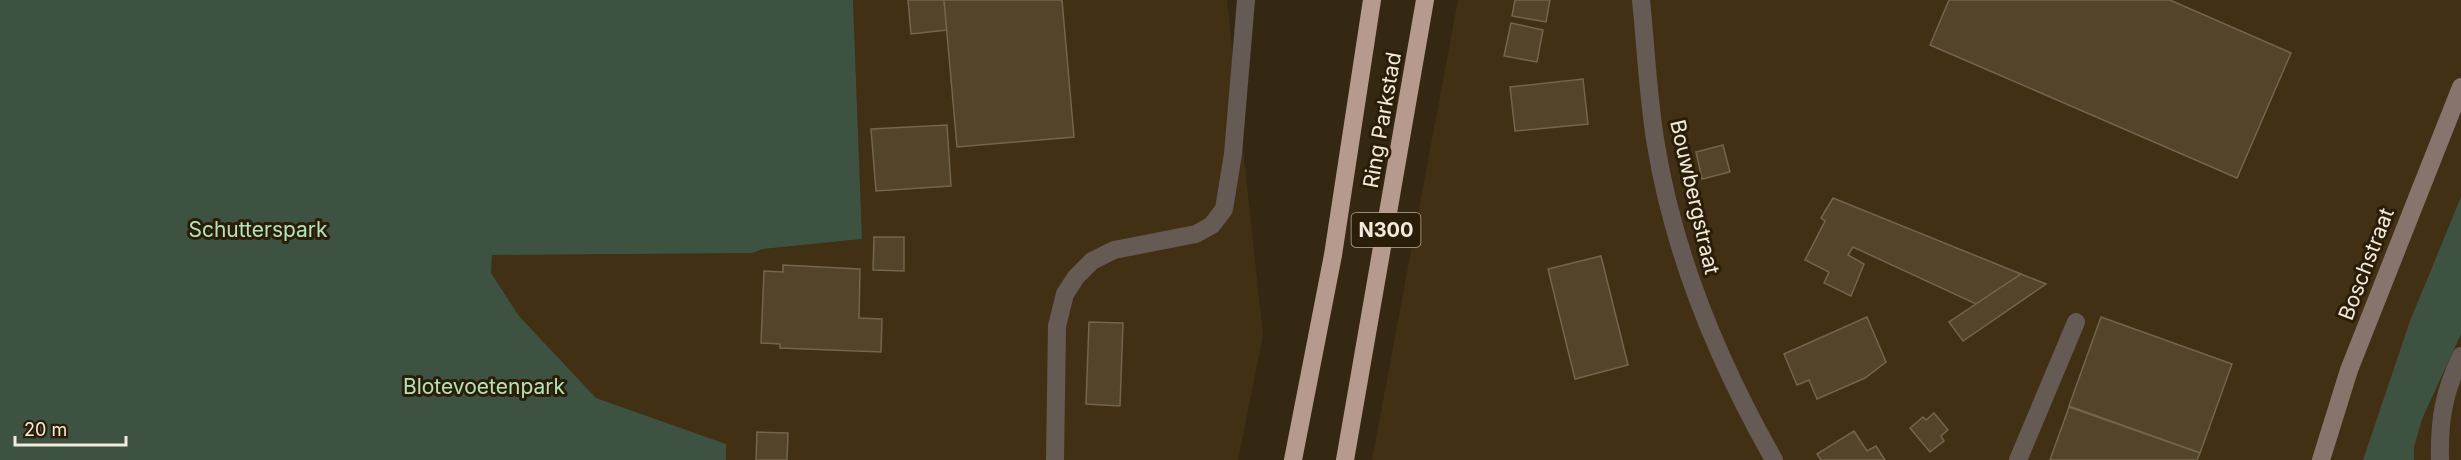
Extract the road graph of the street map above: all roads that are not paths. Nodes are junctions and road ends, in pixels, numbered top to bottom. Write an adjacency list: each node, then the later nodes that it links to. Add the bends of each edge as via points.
1 (1246, 0): 8 (street, via 1233,154 1224,209 1212,225 1196,234 1114,250 1092,261 1070,286 1057,326)
2 (1372, 0): 9 (highway, Ring Parkstad / N300, via 1333,255)
3 (1425, 0): 10 (highway, Ring Parkstad / N300)
4 (1641, 0): 11 (street, Bouwbergstraat, via 1656,146 1687,273 1753,423)
5 (2461, 87): 13 (street, Boschstraat, via 2349,370)
6 (2076, 322): 12 (street)
7 (2461, 356): 14 (street, via 2447,386)
8 (1055, 460)
9 (1293, 460)
10 (1345, 460)
11 (1774, 460)
12 (2018, 460)
13 (2321, 460)
14 (2440, 460)

